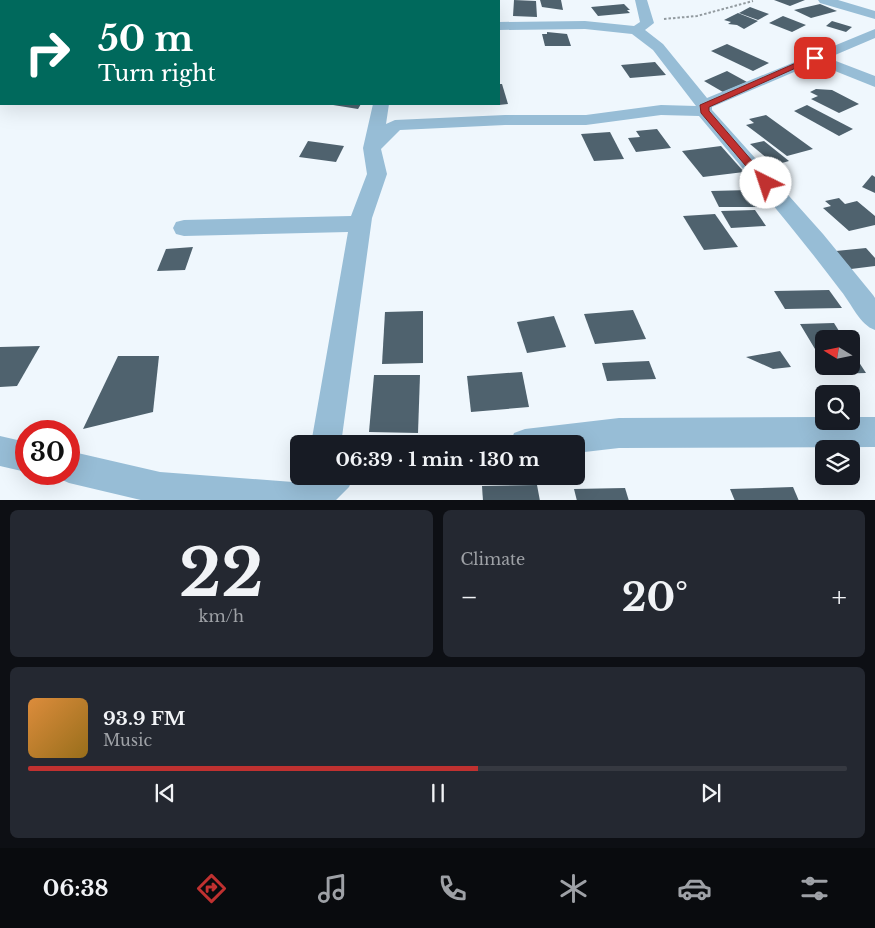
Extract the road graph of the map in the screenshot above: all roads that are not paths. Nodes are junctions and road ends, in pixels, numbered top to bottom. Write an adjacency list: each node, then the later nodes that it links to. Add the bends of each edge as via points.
1 (824, 0): 3 (street)
2 (642, 1): 5 (street)
3 (875, 15)
4 (500, 26): 5 (street)
5 (641, 26): 10 (street)
6 (875, 33): 7 (street)
7 (815, 58): 8 (street); 10 (street)
8 (875, 82)
9 (381, 105): 11 (street)
10 (704, 108): 11 (street, via 586,120 395,125); 14 (street, via 815,240)
11 (372, 148): 12 (street, via 377,174)
12 (360, 224): 13 (street); 16 (street)
13 (184, 228)
14 (875, 319)
15 (870, 426): 17 (street, via 619,433)
16 (327, 435)
17 (585, 437)
18 (0, 451): 19 (street)
19 (15, 454)
20 (80, 469): 21 (street, via 160,488)
21 (320, 489)

